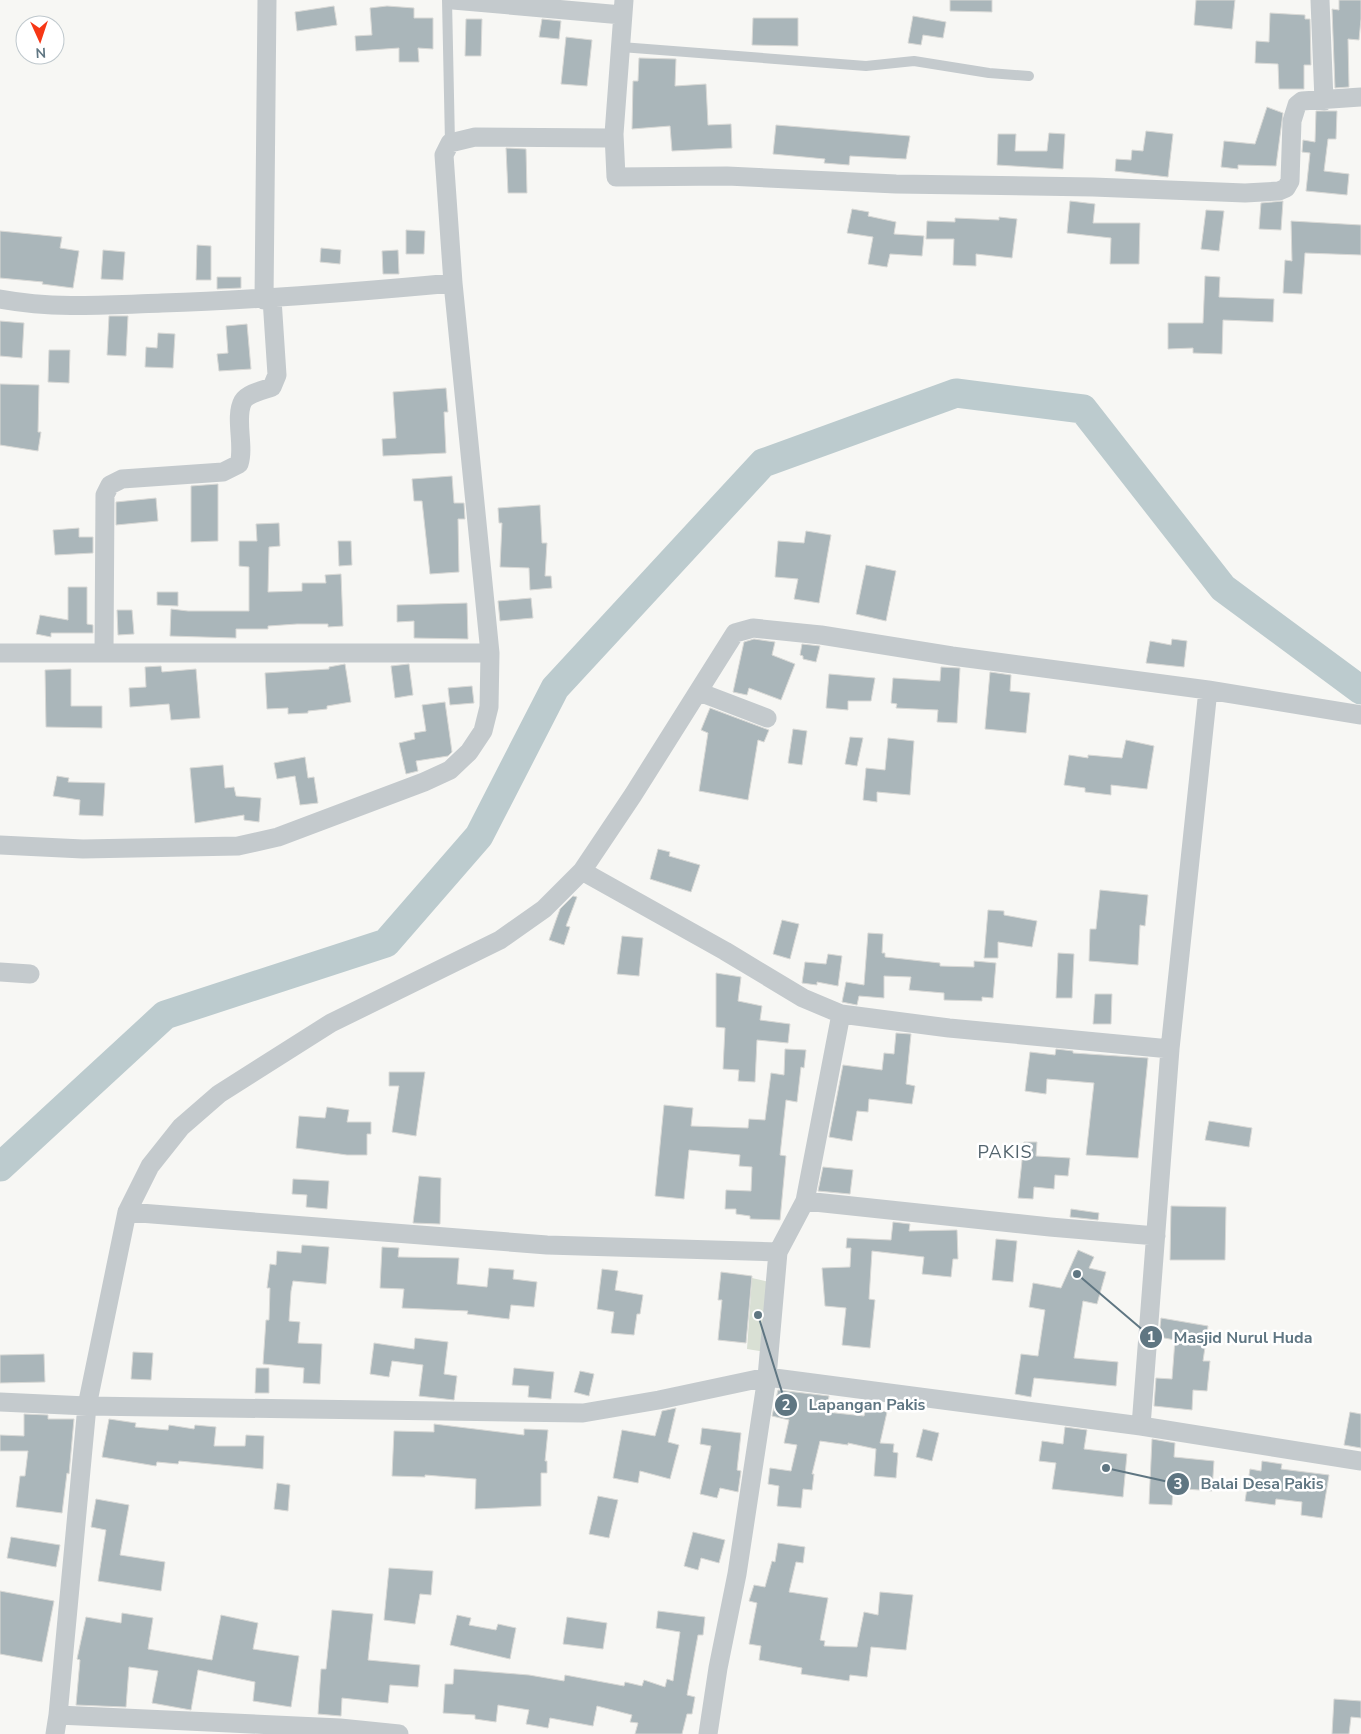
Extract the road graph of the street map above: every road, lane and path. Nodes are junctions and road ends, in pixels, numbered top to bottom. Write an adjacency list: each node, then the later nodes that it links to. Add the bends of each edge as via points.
1 (267, 0): 14 (street)
2 (447, 0): 11 (lane)
3 (454, 0): 5 (street)
4 (1320, 0): 9 (street)
5 (623, 7): 6 (street)
6 (621, 47): 7 (lane, via 866,66 914,61); 10 (street)
7 (1029, 76)
8 (1361, 97): 9 (street)
9 (1324, 101): 10 (street, via 1302,101 1297,105 1292,121 1288,185 1279,191 1245,193 727,176 616,177)
10 (614, 134): 11 (street, via 607,138 475,137)
11 (450, 142): 12 (street, via 444,155)
12 (453, 283): 14 (street); 17 (street)
13 (0, 299): 14 (street, via 71,306)
14 (268, 299): 16 (street, via 277,375 272,386 243,401 239,464 222,472 122,479 110,485 105,495)
15 (0, 653): 16 (street)
16 (104, 653): 17 (street)
17 (490, 653): 22 (street, via 489,707 483,731 469,752 450,770 424,782 278,837 238,846 83,849)
18 (1208, 690): 19 (street, via 753,628 738,632 731,638); 20 (street); 27 (street)
19 (699, 692): 21 (street); 23 (street)
20 (1361, 715)
21 (767, 718)
22 (0, 846)
23 (582, 871): 26 (street, via 803,998); 29 (street, via 544,909 500,940 331,1023 219,1094 181,1127 150,1166)
24 (0, 972): 25 (street)
25 (30, 974)
26 (840, 1014): 27 (street, via 949,1028); 28 (street)
27 (1170, 1048): 30 (street)
28 (805, 1201): 30 (street); 31 (street)
29 (127, 1212): 31 (street, via 548,1245); 34 (street)
30 (1156, 1236): 35 (street)
31 (778, 1252): 32 (street)
32 (767, 1377): 34 (street, via 583,1413); 35 (street); 40 (street, via 737,1574)
33 (0, 1402): 34 (street)
34 (87, 1406): 37 (street)
35 (1141, 1426): 36 (street)
36 (1361, 1461)
37 (58, 1715): 38 (street); 39 (street, via 340,1728)
38 (55, 1734)
39 (399, 1734)
40 (708, 1734)

